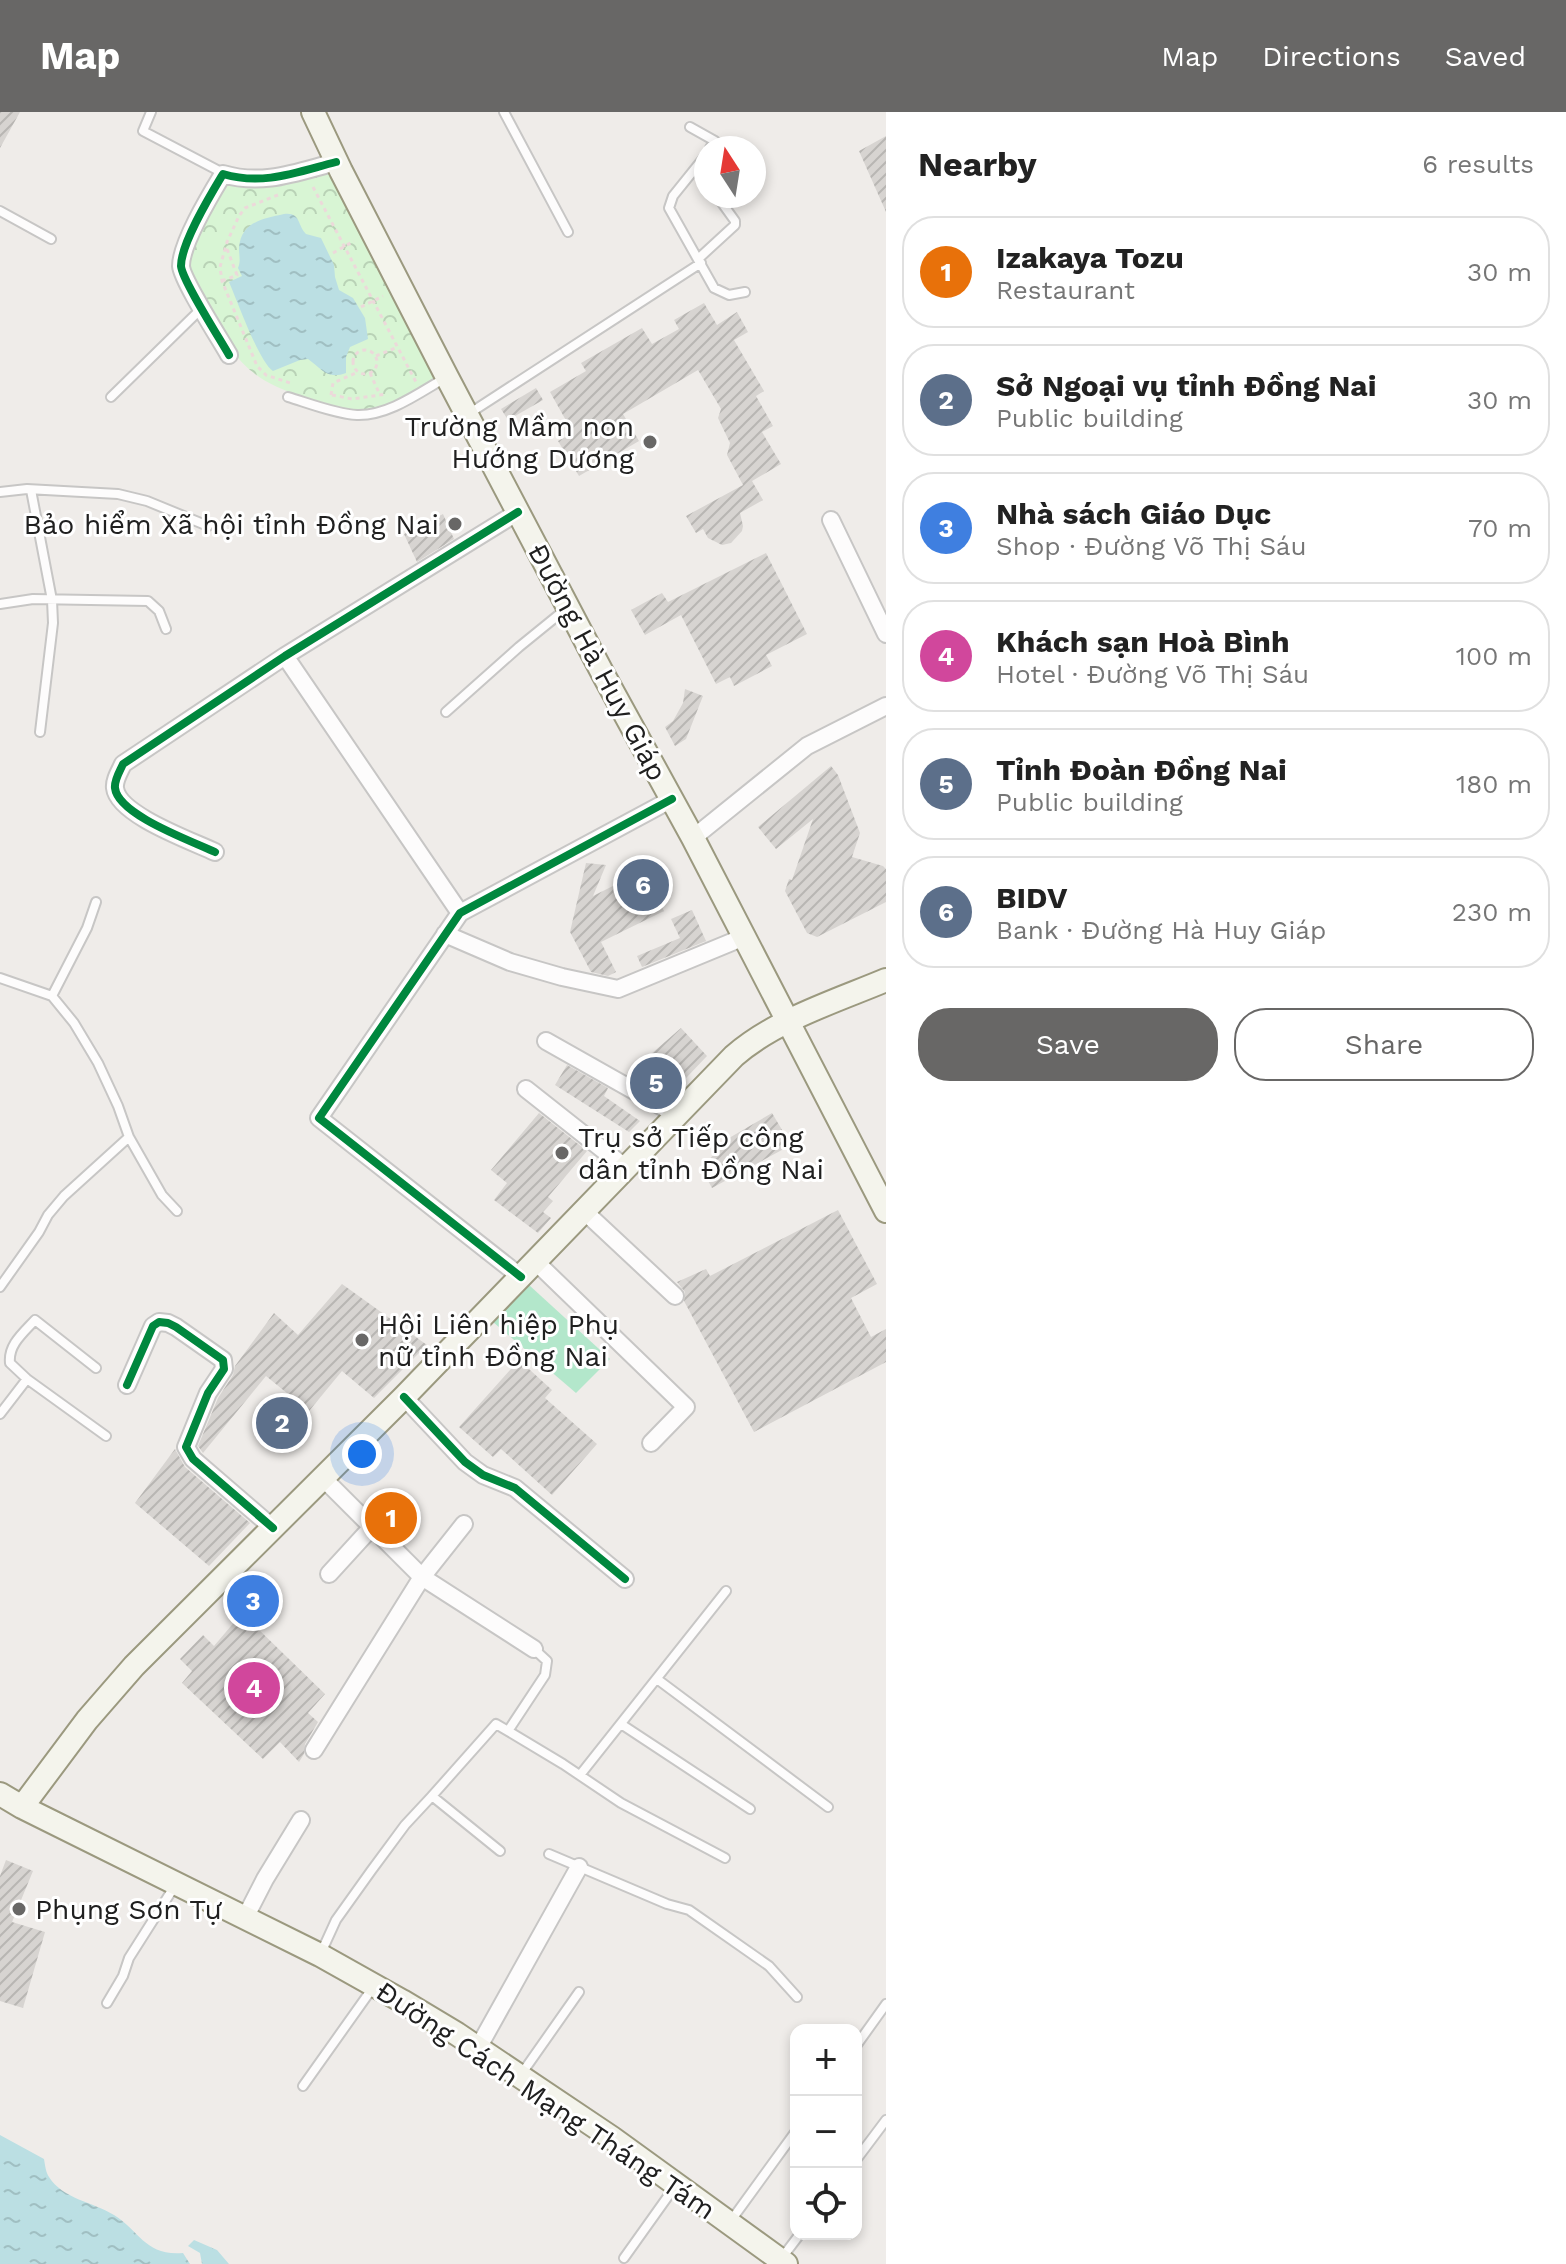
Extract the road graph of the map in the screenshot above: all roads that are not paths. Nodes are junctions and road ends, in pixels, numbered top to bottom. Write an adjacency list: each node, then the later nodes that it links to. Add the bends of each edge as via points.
1 (151, 112): 8 (lane, via 143,131)
2 (313, 112): 6 (main road, Đường Hà Huy Giáp)
3 (504, 112): 11 (lane)
4 (690, 127): 5 (lane)
5 (706, 136)
6 (336, 162): 8 (street, via 262,180); 17 (main road, Đường Hà Huy Giáp)
7 (694, 170): 13 (lane, via 669,208)
8 (223, 174): 15 (street, via 182,261 183,275)
9 (726, 208): 13 (lane, via 735,225)
10 (0, 211): 12 (lane)
11 (568, 232)
12 (51, 239)
13 (700, 261): 14 (lane, via 714,288 729,295); 20 (lane)
14 (745, 292)
15 (202, 308): 16 (street); 18 (lane)
16 (229, 355)
17 (447, 377): 19 (lane, via 382,411 365,414); 20 (main road, Đường Hà Huy Giáp)
18 (111, 397)
19 (288, 397)
20 (467, 415): 23 (main road, Đường Hà Huy Giáp)
21 (31, 490): 22 (lane); 25 (lane, via 134,496); 26 (lane)
22 (0, 492)
23 (518, 512): 28 (main road, Đường Hà Huy Giáp); 31 (street)
24 (831, 520): 30 (street)
25 (208, 526)
26 (52, 600): 27 (lane); 29 (lane, via 148,601); 34 (lane)
27 (0, 604)
28 (568, 607): 33 (lane); 35 (main road, Đường Hà Huy Giáp)
29 (166, 629)
30 (886, 634)
31 (285, 656): 37 (street, via 123,764 118,775 115,791 132,811); 39 (street)
32 (886, 706): 36 (street, via 807,746)
33 (446, 712)
34 (40, 732)
35 (672, 799): 36 (main road, Đường Hà Huy Giáp); 39 (street)
36 (693, 838): 41 (main road, Đường Hà Huy Giáp)
37 (215, 852)
38 (96, 902): 44 (lane)
39 (460, 913): 40 (street)
40 (445, 934): 41 (street, via 510,962 618,989); 54 (street, via 319,1118)
41 (744, 937): 45 (main road, Đường Hà Huy Giáp)
42 (0, 978): 44 (lane)
43 (886, 980): 45 (main road)
44 (52, 996): 49 (lane, via 91,1050)
45 (788, 1021): 48 (main road, via 742,1049); 53 (main road, Đường Hà Huy Giáp)
46 (546, 1041): 48 (street)
47 (526, 1089): 50 (street)
48 (677, 1115): 50 (main road)
49 (129, 1137): 51 (lane); 55 (lane, via 56,1206)
50 (626, 1168): 52 (main road)
51 (177, 1211)
52 (584, 1211): 54 (main road); 56 (street)
53 (886, 1211)
54 (528, 1270): 60 (main road); 63 (street, via 686,1407)
55 (0, 1287)
56 (675, 1296)
57 (96, 1368): 58 (lane, via 35,1320 9,1354 10,1363)
58 (27, 1379): 61 (lane); 62 (lane)
59 (127, 1385): 66 (street, via 159,1322 176,1327 223,1360 224,1369 186,1447 193,1459)
60 (404, 1397): 64 (main road); 70 (street, via 465,1462 515,1488)
61 (0, 1414)
62 (106, 1436)
63 (651, 1443)
64 (323, 1478): 66 (main road); 67 (street)
65 (464, 1524): 69 (street)
66 (273, 1528): 80 (main road, via 104,1699)
67 (371, 1528): 68 (street); 69 (street)
68 (329, 1574)
69 (422, 1577): 72 (street); 76 (street)
70 (625, 1579)
71 (726, 1591): 73 (lane)
72 (534, 1649): 75 (lane, via 547,1661 545,1675)
73 (657, 1679): 74 (lane); 81 (lane)
74 (621, 1724): 77 (lane); 82 (lane)
75 (508, 1731): 77 (lane); 79 (lane, via 496,1724)
76 (314, 1750)
77 (580, 1775): 86 (lane)
78 (0, 1794): 80 (main road, Đường Cách Mạng Tháng Tám)
79 (432, 1796): 84 (lane); 90 (lane, via 336,1920)
80 (22, 1807): 88 (main road, Đường Cách Mạng Tháng Tám)
81 (828, 1807)
82 (750, 1809)
83 (301, 1820): 89 (street)
84 (500, 1851)
85 (549, 1854): 87 (lane)
86 (725, 1858)
87 (579, 1867): 93 (lane, via 689,1910 769,1966); 97 (street)
88 (176, 1884): 89 (main road, Đường Cách Mạng Tháng Tám); 94 (lane)
89 (245, 1918): 90 (main road, Đường Cách Mạng Tháng Tám)
90 (320, 1955): 91 (main road, Đường Cách Mạng Tháng Tám)
91 (375, 1985): 97 (main road, Đường Cách Mạng Tháng Tám); 99 (lane)
92 (579, 1992): 98 (lane)
93 (797, 1997)
94 (107, 2003)
95 (886, 2004): 96 (lane)
96 (862, 2038)
97 (478, 2048): 98 (main road, Đường Cách Mạng Tháng Tám)
98 (520, 2076): 103 (main road, Đường Cách Mạng Tháng Tám)
99 (303, 2086)
100 (886, 2120): 102 (lane)
101 (790, 2139): 104 (lane)
102 (862, 2152)
103 (677, 2184): 104 (main road, Đường Cách Mạng Tháng Tám); 106 (lane)
104 (730, 2223): 107 (main road, Đường Cách Mạng Tháng Tám)
105 (796, 2240): 107 (lane)
106 (624, 2258)
107 (783, 2262)

